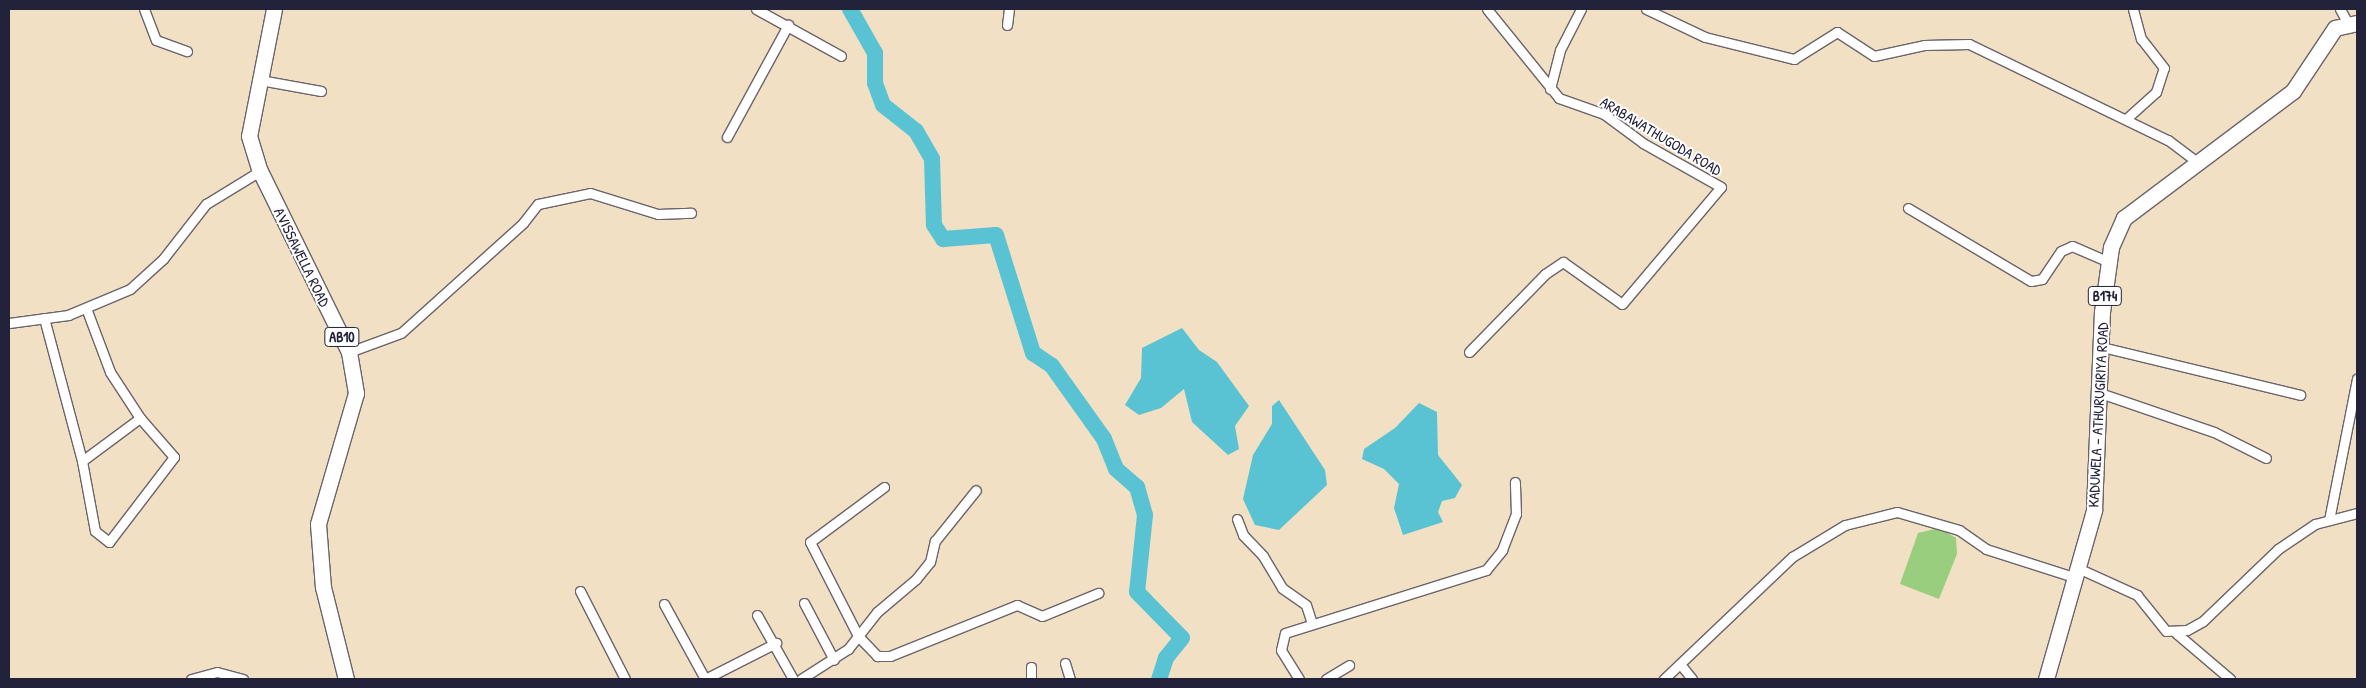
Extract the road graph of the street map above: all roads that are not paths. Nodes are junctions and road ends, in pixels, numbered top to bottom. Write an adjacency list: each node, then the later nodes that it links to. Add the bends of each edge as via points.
1 (144, 9): 13 (street, via 156,40)
2 (274, 9): 15 (main road, AVISSAWELLA ROAD / AB10)
3 (756, 9): 11 (street)
4 (1009, 9): 12 (street)
5 (1487, 9): 16 (street, ARABAWATHUGODA ROAD)
6 (1581, 9): 16 (street, via 1560,50)
7 (1646, 9): 18 (street, via 1705,37 1794,59 1837,32 1874,56 1924,45 1968,44)
8 (2133, 9): 18 (street, via 2141,39 2164,68 2156,92)
9 (2340, 9): 10 (street)
10 (2353, 24): 20 (main road, KADUWELA – ATHURUGIRIYA ROAD / B174, via 2335,28 2293,91)
11 (788, 25): 14 (street); 19 (street)
12 (1007, 25)
13 (187, 51)
14 (841, 56)
15 (260, 80): 17 (street); 21 (main road, AVISSAWELLA ROAD / AB10, via 249,136)
16 (1550, 89): 30 (street, ARABAWATHUGODA ROAD, via 1559,98 1604,114 1643,143 1721,187 1622,304 1563,262 1545,274)
17 (321, 91)
18 (2126, 119): 20 (street, via 2168,140)
19 (727, 138)
20 (2200, 164): 24 (main road, KADUWELA – ATHURUGIRIYA ROAD / B174, via 2124,218)
21 (260, 171): 25 (street, via 206,204 163,259 130,289); 29 (main road, AVISSAWELLA ROAD / AB10)
22 (1908, 208): 24 (street, via 2031,281 2042,279 2061,251 2072,246)
23 (691, 213): 29 (street, via 658,214 590,193 538,204 523,223 401,333)
24 (2109, 262): 28 (main road, KADUWELA – ATHURUGIRIYA ROAD / B174)
25 (86, 308): 26 (street); 34 (street, via 110,372)
26 (44, 318): 27 (street); 36 (street)
27 (9, 323)
28 (2102, 347): 32 (main road, KADUWELA – ATHURUGIRIYA ROAD / B174); 33 (street)
29 (349, 352): 60 (main road, AVISSAWELLA ROAD / AB10, via 354,406 318,524 323,587)
30 (1469, 352)
31 (2357, 379): 42 (street)
32 (2100, 393): 35 (street, via 2214,432); 43 (main road, KADUWELA – ATHURUGIRIYA ROAD / B174, via 2094,510)
33 (2300, 394)
34 (140, 418): 36 (street); 36 (street, via 174,457 109,542 95,531)
35 (2266, 458)
36 (82, 461)
37 (1515, 482): 49 (street, via 1516,514 1502,550 1486,570)
38 (884, 487): 51 (street, via 810,542)
39 (976, 490): 51 (street, via 935,541 930,562)
40 (2357, 512): 42 (street)
41 (1237, 519): 49 (street, via 1243,535 1263,556 1282,588 1306,605)
42 (2329, 520): 50 (street, via 2315,524 2278,549 2203,621)
43 (2078, 573): 50 (street, via 2137,595 2158,624); 55 (street, via 1986,549 1959,530 1897,512 1845,525 1792,557); 71 (main road, KADUWELA – ATHURUGIRIYA ROAD / B174)
44 (580, 591): 61 (street)
45 (1098, 593): 51 (street, via 1042,616 1017,605 884,657 877,656)
46 (664, 604): 62 (street)
47 (804, 604): 53 (street)
48 (757, 614): 52 (street)
49 (1312, 624): 67 (street, via 1281,638 1281,650)
50 (2176, 632): 72 (street)
51 (858, 636): 53 (street)
52 (776, 643): 62 (street); 63 (street)
53 (834, 660): 64 (street)
54 (1065, 663): 66 (street)
55 (1680, 664): 69 (street); 70 (street)
56 (1349, 665): 68 (street)
57 (1031, 667): 65 (street)
58 (191, 679): 59 (street, via 217,672)
59 (243, 679)
60 (346, 679)
61 (625, 679)
62 (705, 679)
63 (793, 679)
64 (801, 679)
65 (1031, 679)
66 (1070, 679)
67 (1299, 679)
68 (1326, 679)
69 (1664, 679)
70 (1692, 679)
71 (2046, 679)
72 (2230, 679)

